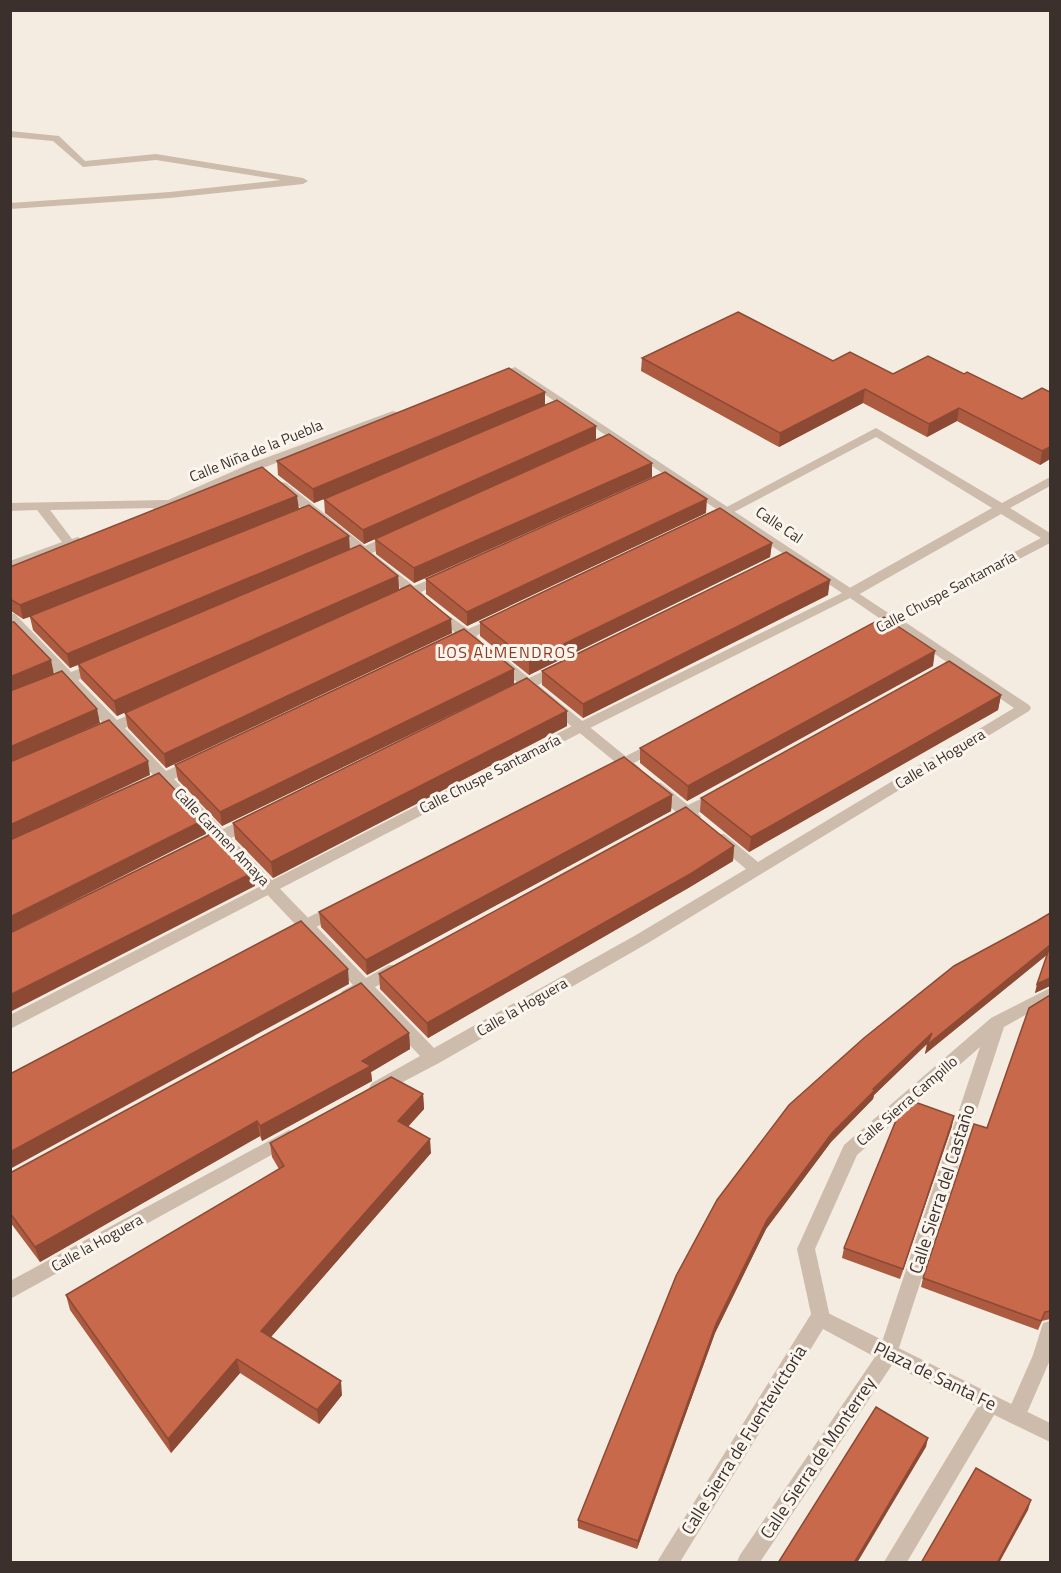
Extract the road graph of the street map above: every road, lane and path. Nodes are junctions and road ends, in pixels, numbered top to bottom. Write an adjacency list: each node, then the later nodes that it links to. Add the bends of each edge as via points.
1 (10, 134): 2 (street)
2 (56, 138): 3 (street); 4 (street, via 83,164 156,158 303,181)
3 (10, 141)
4 (10, 206)
5 (481, 382): 13 (street, Calle Cal, via 515,370 611,440)
6 (402, 411): 7 (street, Calle Niña de la Puebla)
7 (256, 466): 9 (street, Calle Niña de la Puebla); 20 (street)
8 (1050, 481): 12 (street, Calle Chuspe Santamaría)
9 (169, 504): 11 (street); 14 (street, Calle Niña de la Puebla)
10 (10, 507): 11 (street)
11 (41, 507): 19 (street)
12 (1002, 510): 13 (street, via 876,432); 18 (street); 25 (street, Calle Chuspe Santamaría)
13 (727, 511): 15 (street); 25 (street, Calle Cal, via 788,557)
14 (139, 518)
15 (696, 526)
16 (405, 533): 20 (street)
17 (90, 536): 19 (street)
18 (1050, 538): 28 (street, Calle Chuspe Santamaría)
19 (70, 544): 21 (street)
20 (363, 552): 22 (street); 24 (street)
21 (10, 566)
22 (330, 566)
23 (456, 572): 24 (street)
24 (412, 591): 26 (street); 30 (street)
25 (851, 593): 28 (street, Calle Cal); 44 (street, Calle Chuspe Santamaría)
26 (380, 606)
27 (508, 615): 30 (street)
28 (892, 620): 31 (street, Calle Chuspe Santamaría); 34 (street, Calle Cal)
29 (18, 625): 37 (street, Calle Carmen Amaya)
30 (467, 635): 32 (street); 38 (street)
31 (861, 636)
32 (434, 650)
33 (112, 660): 37 (street)
34 (956, 662): 36 (street); 42 (street, Calle Cal)
35 (570, 663): 38 (street)
36 (935, 674)
37 (69, 678): 40 (street); 43 (street, Calle Carmen Amaya)
38 (528, 684): 39 (street); 44 (street)
39 (507, 695)
40 (10, 702)
41 (157, 707): 43 (street)
42 (1024, 708): 58 (street, Calle la Hoguera)
43 (115, 726): 45 (street); 49 (street, Calle Carmen Amaya)
44 (581, 727): 48 (street); 59 (street, Calle Chuspe Santamaría)
45 (84, 740)
46 (666, 741): 48 (street)
47 (207, 757): 49 (street)
48 (625, 763): 50 (street); 53 (street)
49 (164, 778): 52 (street); 56 (street, Calle Carmen Amaya)
50 (593, 779)
51 (728, 789): 53 (street)
52 (134, 792)
53 (687, 812): 55 (street); 58 (street)
54 (263, 815): 56 (street)
55 (656, 829)
56 (221, 836): 57 (street); 59 (street, Calle Carmen Amaya)
57 (189, 852)
58 (758, 869): 69 (street, Calle la Hoguera)
59 (271, 888): 61 (street, Calle Carmen Amaya); 67 (street, Calle Chuspe Santamaría)
60 (348, 903): 61 (street)
61 (306, 925): 62 (street); 64 (street, Calle Carmen Amaya)
62 (274, 941)
63 (406, 963): 64 (street)
64 (364, 986): 66 (street); 69 (street, Calle Carmen Amaya)
65 (1050, 994): 68 (street, Calle Sierra Campillo)
66 (333, 1003)
67 (10, 1023)
68 (997, 1023): 73 (street, Calle Sierra Campillo, via 850,1150 806,1249); 75 (street, Calle Sierra del Castaño)
69 (433, 1058): 70 (street, Calle la Hoguera)
70 (361, 1098)
71 (299, 1132): 72 (street, Calle la Hoguera)
72 (10, 1291)
73 (820, 1317): 75 (street, Plaza de Santa Fe); 79 (street, Calle Sierra de Fuentevictoria)
74 (1050, 1329): 77 (street)
75 (888, 1354): 76 (street, Plaza de Santa Fe); 80 (street, Calle Sierra de Monterrey)
76 (990, 1404): 77 (street, Plaza de Santa Fe); 81 (street)
77 (1016, 1416): 78 (street, Plaza de Santa Fe)
78 (1050, 1433)
79 (668, 1563)
80 (748, 1563)
81 (895, 1563)

